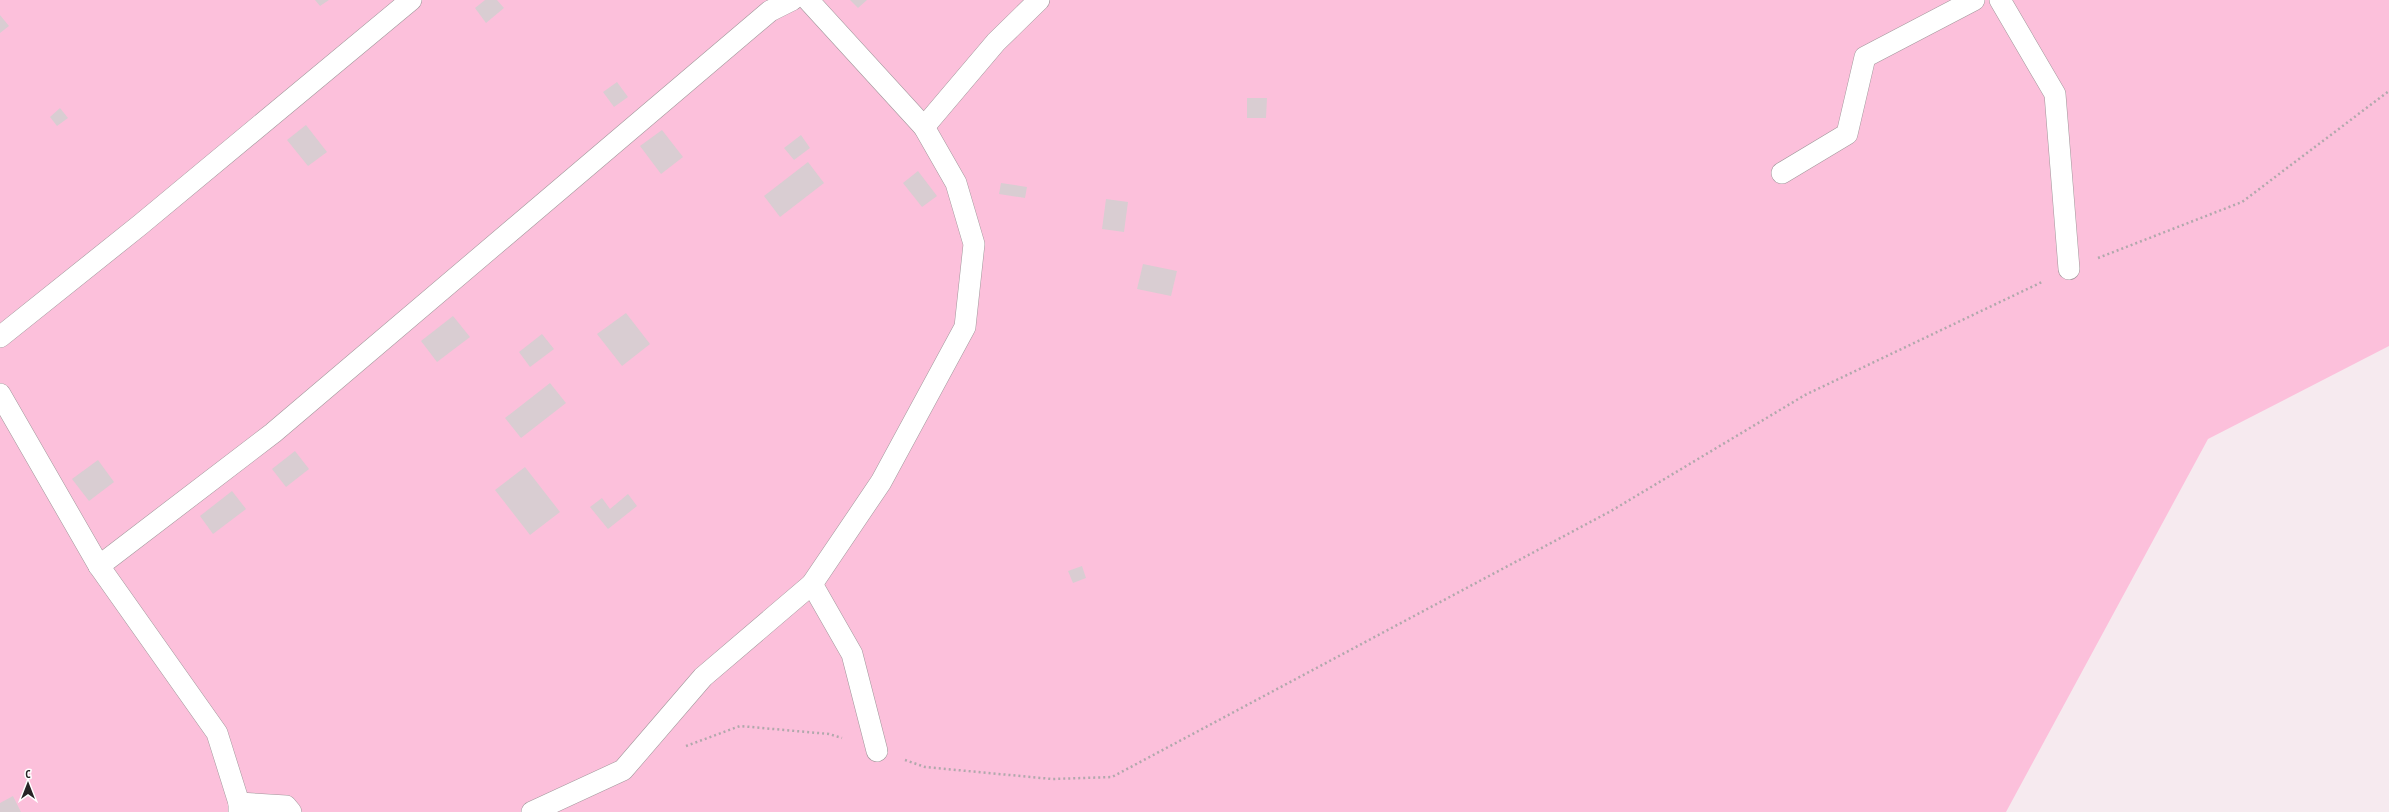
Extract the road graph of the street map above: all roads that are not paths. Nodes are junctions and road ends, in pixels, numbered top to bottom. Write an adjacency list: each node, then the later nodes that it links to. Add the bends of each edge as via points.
1 (411, 0): 10 (lane, via 140,225)
2 (792, 0): 12 (lane, via 770,11 274,433)
3 (808, 0): 7 (lane)
4 (1039, 0): 7 (lane, via 996,42)
5 (1974, 0): 8 (lane, via 1865,57 1847,134)
6 (2000, 0): 9 (lane, via 2055,94)
7 (924, 127): 13 (lane, via 956,182 974,244 965,327 881,482)
8 (1782, 173)
9 (2069, 269)
10 (0, 337)
11 (0, 394): 12 (lane)
12 (99, 566): 15 (lane, via 216,733)
13 (812, 584): 14 (lane, via 852,654); 17 (lane, via 703,677 623,770)
14 (877, 751)
15 (239, 807): 16 (lane, via 286,806)
16 (291, 812)
17 (532, 812)

